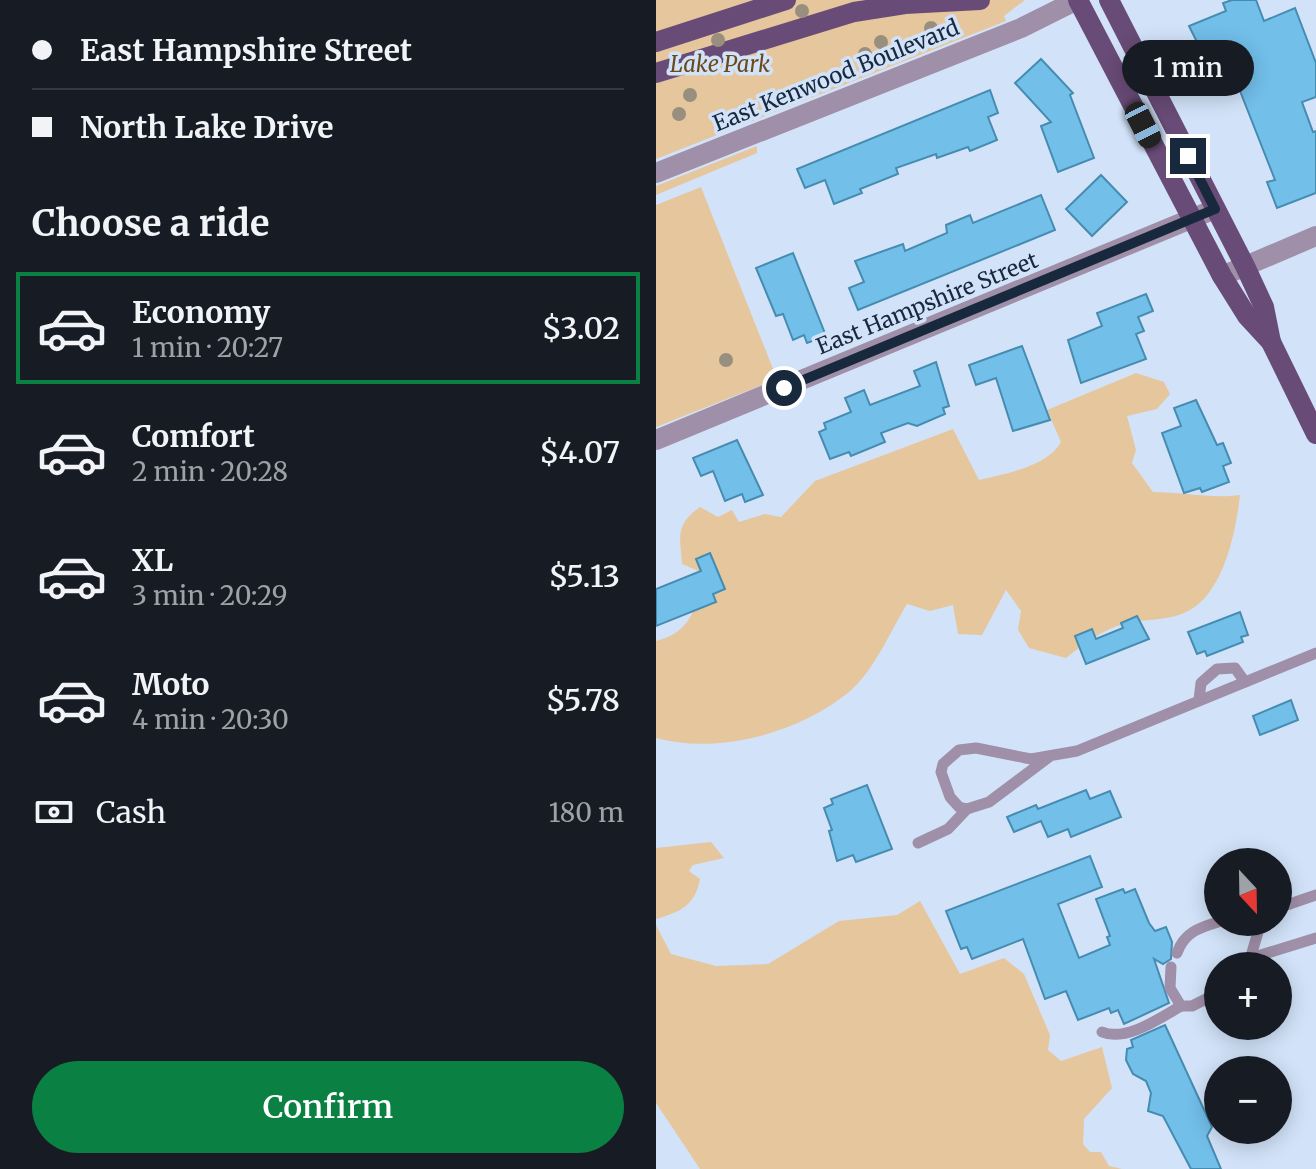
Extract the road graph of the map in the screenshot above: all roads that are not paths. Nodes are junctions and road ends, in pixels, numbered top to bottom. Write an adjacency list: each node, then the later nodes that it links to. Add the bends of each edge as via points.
1 (786, 0): 5 (main road)
2 (980, 0): 6 (main road, via 854,12)
3 (1077, 0): 7 (street, East Kenwood Boulevard, via 1021,28); 9 (main road)
4 (1109, 0): 8 (main road)
5 (656, 42)
6 (656, 73)
7 (656, 173)
8 (1215, 209): 9 (street, East Hampshire Street); 11 (main road)
9 (1192, 220): 12 (main road); 15 (street, East Hampshire Street)
10 (1316, 236): 11 (street)
11 (1245, 266): 12 (street); 13 (main road, via 1264,307)
12 (1222, 276): 13 (main road)
13 (1271, 342): 14 (main road)
14 (1316, 434)
15 (656, 440)
16 (1316, 653): 17 (lane)
17 (1245, 682): 18 (lane); 18 (lane, via 1235,668 1217,669 1201,683)
18 (1199, 700): 19 (lane, via 1077,751)
19 (1049, 757): 20 (lane, via 989,802); 20 (lane, via 1031,759 976,748 951,754 943,764 943,781 950,797)
20 (967, 809): 21 (lane, via 948,829)
21 (918, 843)
22 (1316, 895): 23 (lane)
23 (1292, 903)
24 (1204, 927): 27 (lane, via 1182,940)
25 (1316, 938): 26 (lane)
26 (1277, 952)
27 (1177, 953)
28 (1171, 967): 30 (lane, via 1170,988)
29 (1204, 1000): 30 (lane)
30 (1181, 1006): 31 (lane, via 1131,1031 1113,1036)
31 (1102, 1032)

